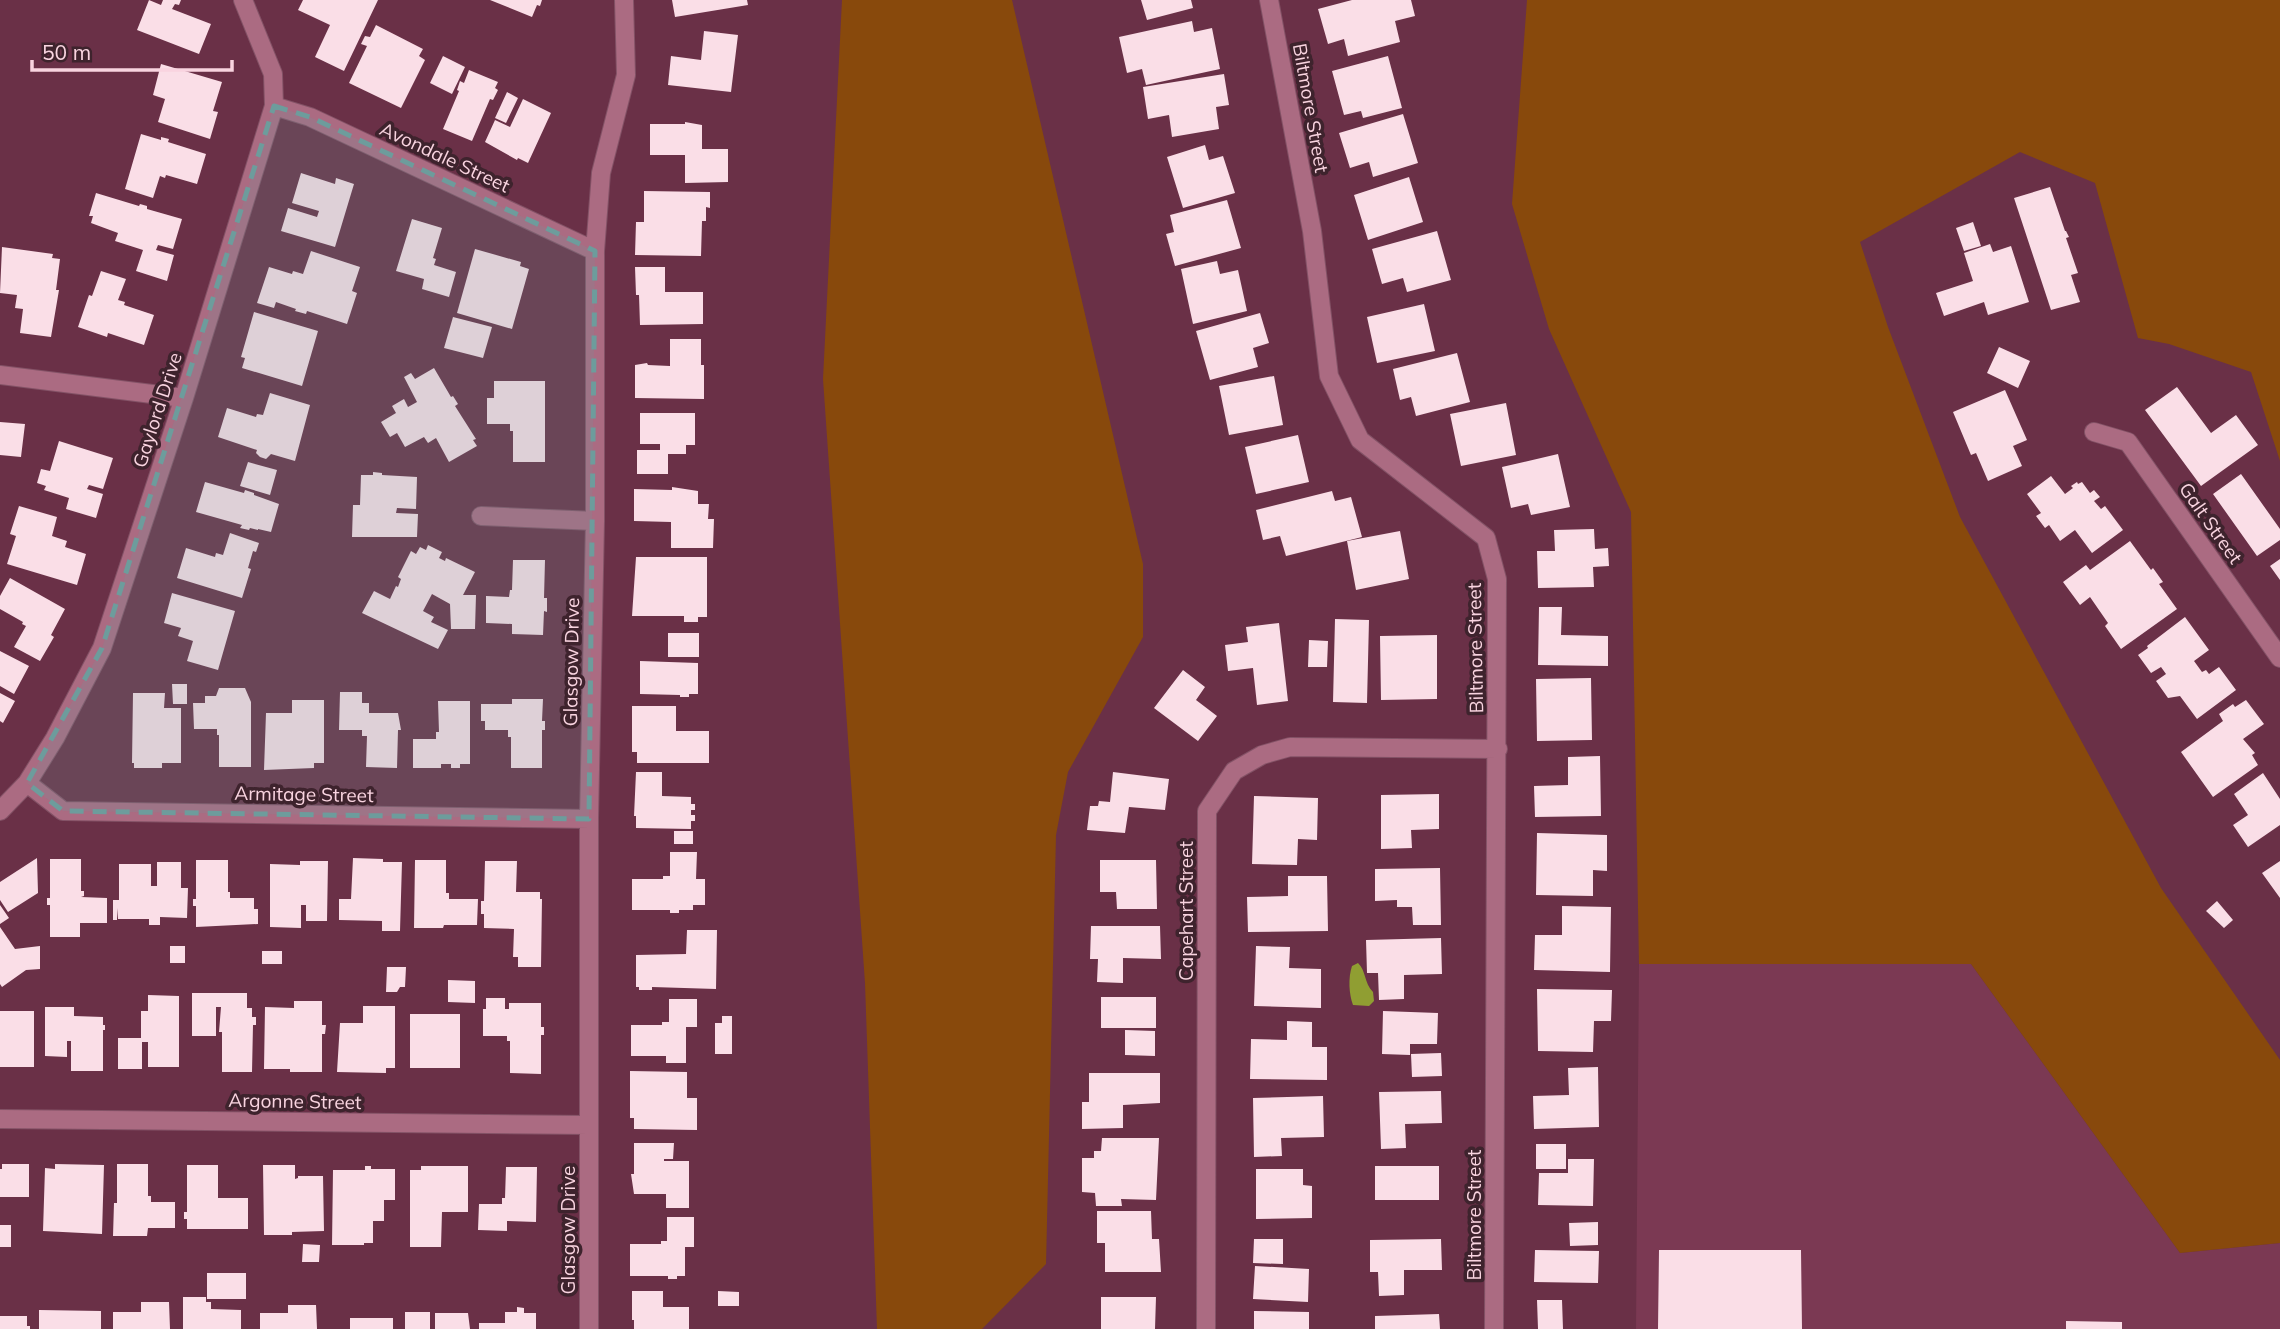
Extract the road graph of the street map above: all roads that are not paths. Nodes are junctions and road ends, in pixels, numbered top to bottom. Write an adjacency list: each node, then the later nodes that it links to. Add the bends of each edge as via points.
1 (243, 0): 4 (street, Gaylord Drive, via 273,74)
2 (624, 0): 5 (street, Glasgow Drive, via 626,75 601,173)
3 (1269, 0): 12 (street, Biltmore Street, via 1312,231 1329,376 1360,440 1486,538 1497,579)
4 (274, 106): 5 (street, Avondale Street, via 310,117); 7 (street, Gaylord Drive)
5 (595, 251): 10 (street, Glasgow Drive)
6 (0, 375): 7 (street)
7 (184, 398): 13 (street, Gaylord Drive, via 102,648)
8 (2094, 432): 11 (street, Galt Street, via 2128,442)
9 (481, 516): 10 (street)
10 (595, 522): 15 (street, Glasgow Drive)
11 (2280, 658)
12 (1498, 749): 19 (street, Capehart Street, via 1290,747 1262,755 1234,771 1207,811); 20 (street, Biltmore Street)
13 (27, 783): 14 (street, Gaylord Drive); 15 (street, Armitage Street, via 63,811)
14 (0, 811)
15 (589, 819): 17 (street, Glasgow Drive)
16 (0, 1119): 17 (street, Argonne Street)
17 (589, 1125): 18 (street, Glasgow Drive)
18 (589, 1329)
19 (1206, 1329)
20 (1494, 1329)

